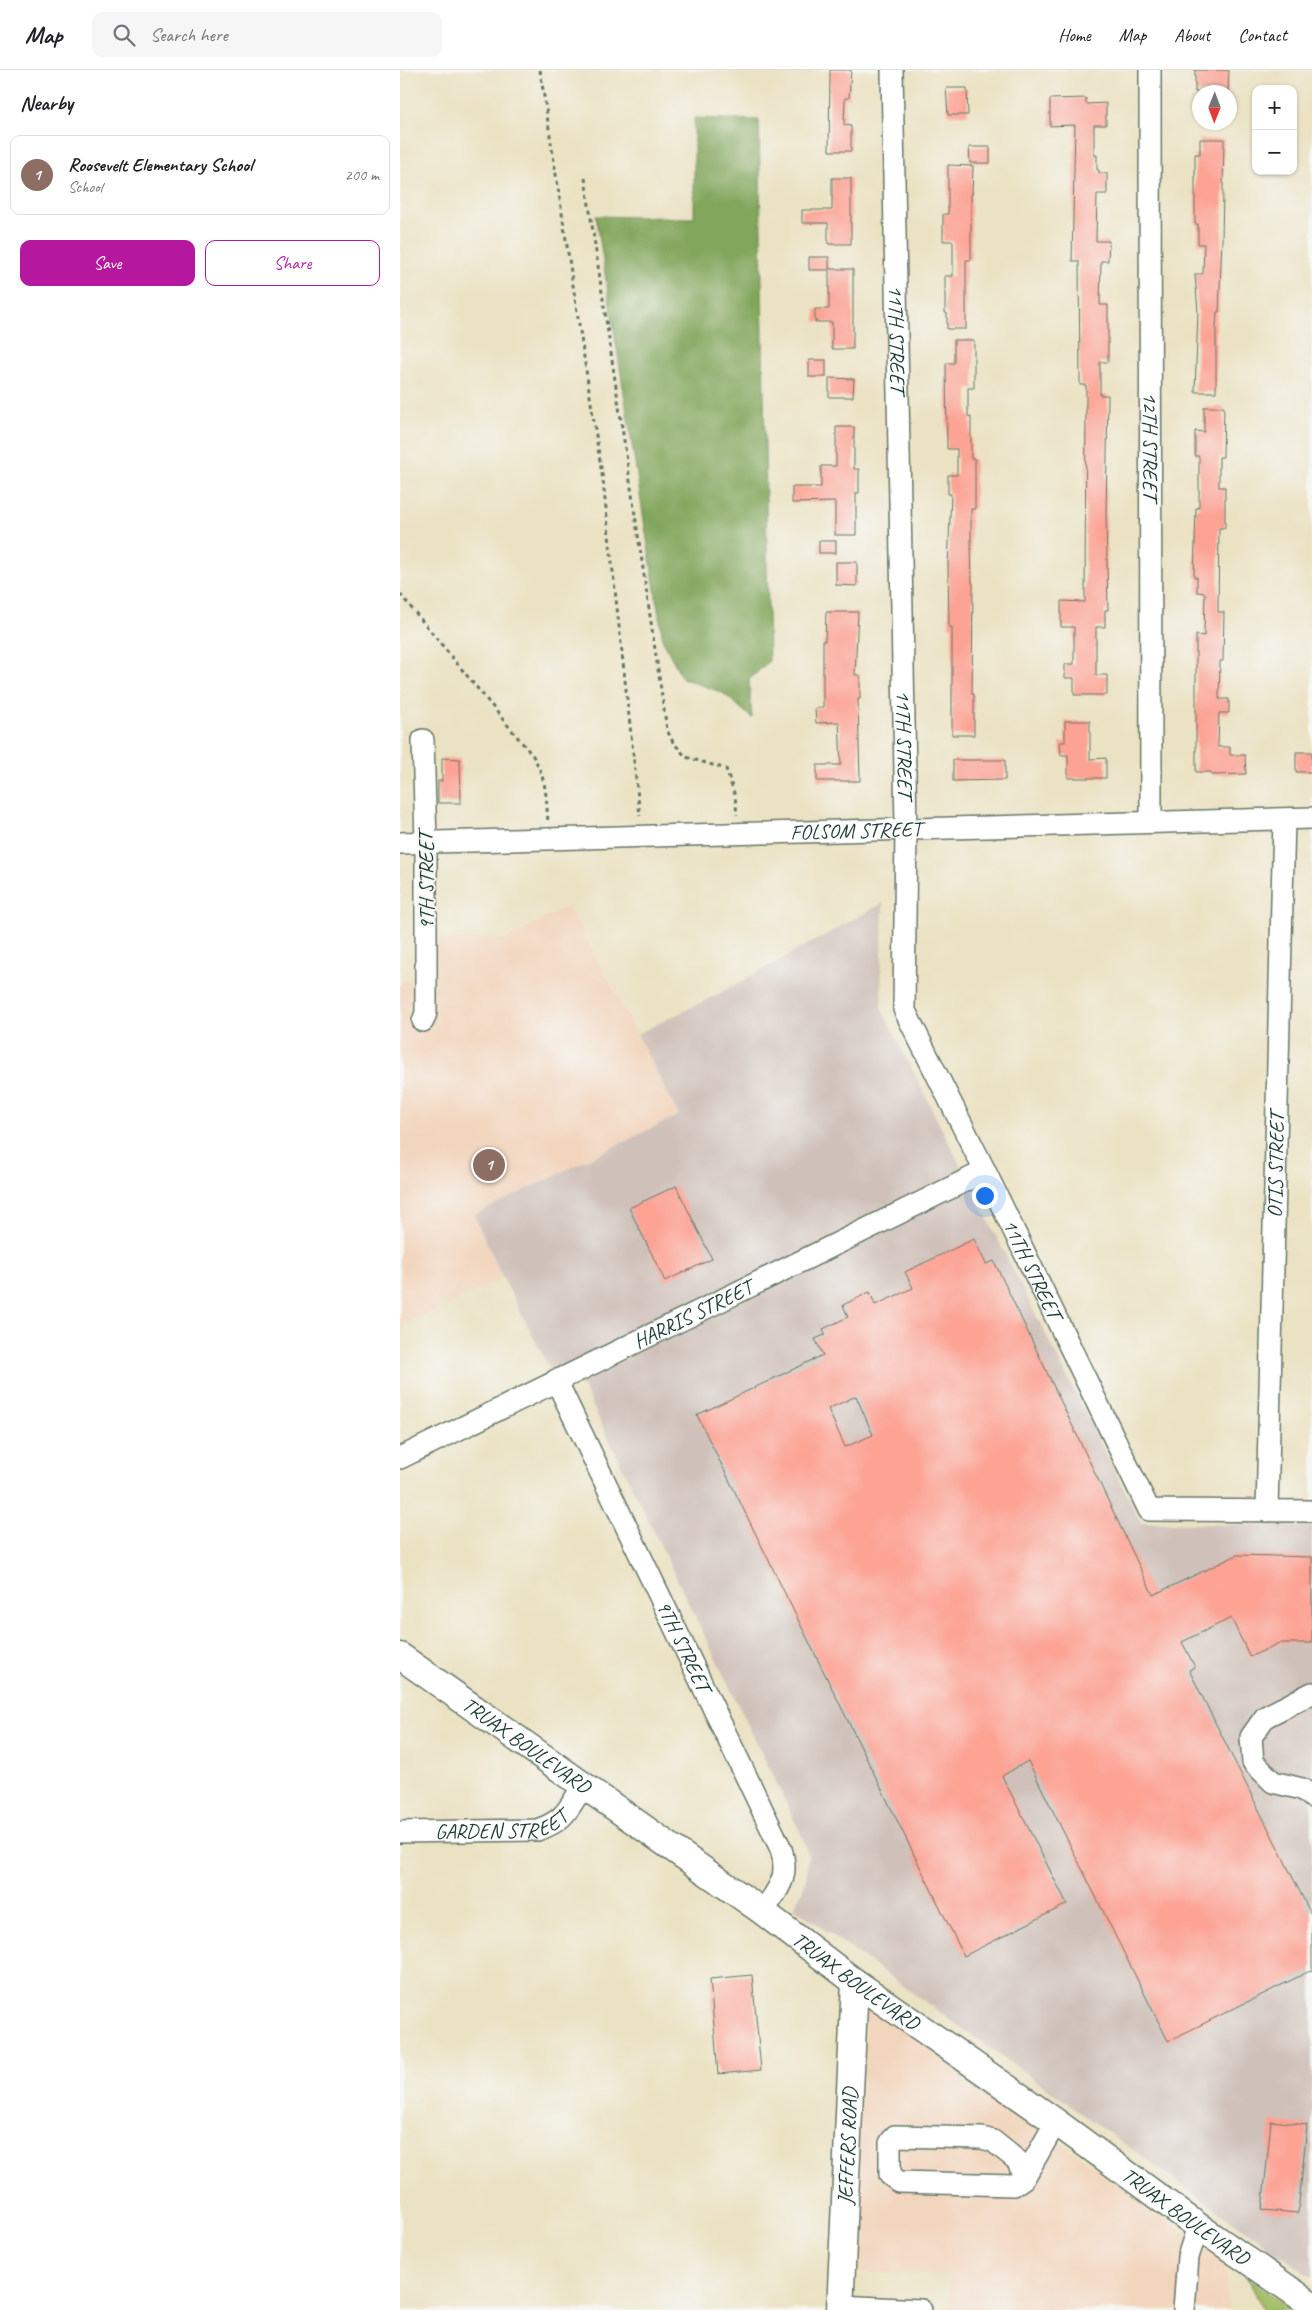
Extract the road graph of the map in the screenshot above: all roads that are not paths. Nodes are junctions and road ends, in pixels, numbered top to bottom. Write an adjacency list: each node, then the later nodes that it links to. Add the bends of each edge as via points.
1 (892, 70): 7 (street, 11TH STREET)
2 (1150, 70): 6 (street, 12TH STREET)
3 (423, 740): 8 (street, 9TH STREET)
4 (1312, 818): 5 (street, FOLSOM STREET)
5 (1284, 819): 6 (street, FOLSOM STREET); 14 (street, OTIS STREET)
6 (1151, 822): 7 (street, FOLSOM STREET)
7 (906, 828): 8 (street, FOLSOM STREET); 11 (street, 11TH STREET, via 904,1010)
8 (426, 842): 9 (street, FOLSOM STREET); 10 (street, 9TH STREET, via 426,1013)
9 (400, 843)
10 (423, 1021)
11 (985, 1170): 12 (street, HARRIS STREET); 14 (street, 11TH STREET, via 1149,1510)
12 (556, 1380): 13 (street, HARRIS STREET); 21 (street, 9TH STREET, via 781,1849 786,1864 782,1880)
13 (400, 1458)
14 (1267, 1511): 15 (street)
15 (1312, 1511)
16 (400, 1656): 18 (main road, TRUAX BOULEVARD)
17 (1312, 1693): 19 (street, via 1265,1717 1251,1737 1253,1762 1273,1782 1302,1789)
18 (583, 1786): 20 (street, GARDEN STREET, via 556,1824 537,1830); 21 (main road, TRUAX BOULEVARD)
19 (1312, 1797)
20 (400, 1832)
21 (763, 1912): 22 (main road, TRUAX BOULEVARD)
22 (856, 1982): 23 (main road, TRUAX BOULEVARD); 27 (main road, JEFFERS ROAD)
23 (1056, 2122): 24 (street); 25 (main road, TRUAX BOULEVARD)
24 (1024, 2178): 24 (street, via 1014,2185 899,2182 890,2175 890,2143 895,2136 982,2138 993,2141 1018,2161)
25 (1198, 2226): 26 (main road, TRUAX BOULEVARD); 29 (street, via 1188,2257)
26 (1312, 2305)
27 (840, 2308): 28 (street)
28 (921, 2310)
29 (1184, 2310)

